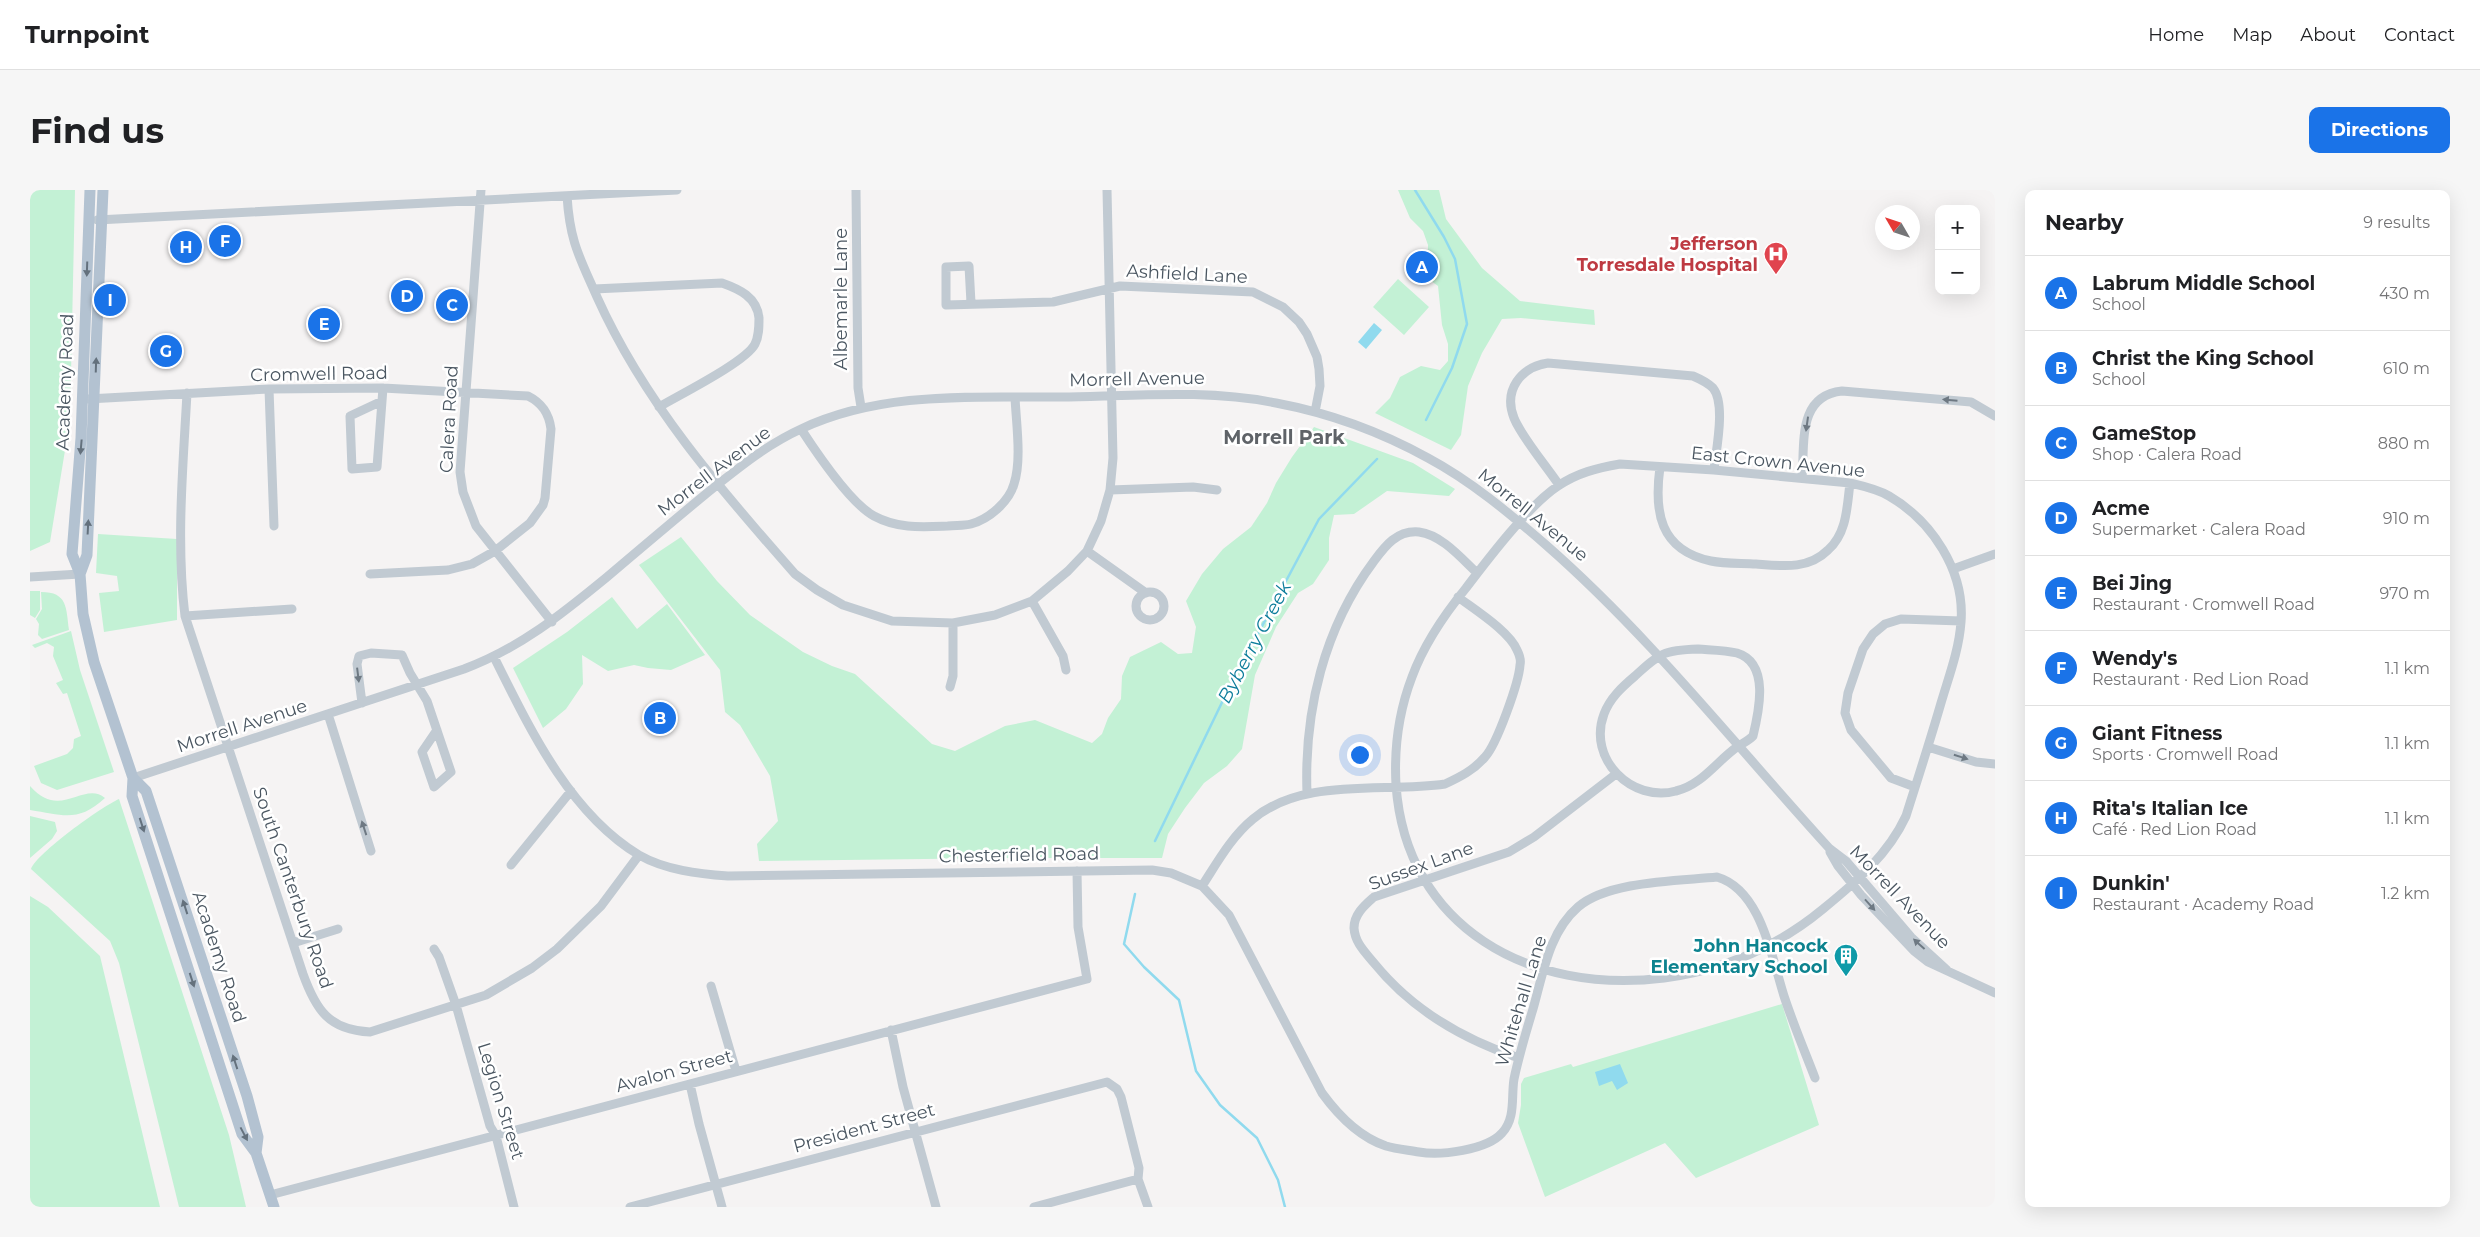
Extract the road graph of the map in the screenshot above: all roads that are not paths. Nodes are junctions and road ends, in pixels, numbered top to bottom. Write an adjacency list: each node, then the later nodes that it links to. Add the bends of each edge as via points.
1 (90, 190): 9 (main road, Academy Road)
2 (103, 190): 10 (main road, Academy Road)
3 (482, 190): 8 (street, Calera Road)
4 (677, 190): 7 (street)
5 (856, 190): 23 (street, Albemarle Lane, via 858,388)
6 (1107, 190): 11 (street)
7 (567, 196): 8 (street); 12 (street, via 572,239)
8 (482, 200): 10 (street); 17 (street, Calera Road)
9 (89, 220): 10 (street); 20 (main road, Academy Road, one-way to 20)
10 (102, 220): 20 (main road, Academy Road, one-way to 10)
11 (1109, 288): 13 (street, Ashfield Lane, via 1053,302); 18 (street); 24 (street, Ashfield Lane, via 1243,290 1274,301 1299,322 1314,348 1320,386)
12 (594, 290): 22 (street, via 621,346); 22 (street, via 722,283 742,290 753,302 759,330 754,346 741,359)
13 (971, 303): 13 (street, Ashfield Lane, via 946,305 946,267 969,266)
14 (383, 388): 15 (street, Cromwell Road); 17 (street, Cromwell Road); 21 (street)
15 (269, 389): 16 (street, Cromwell Road); 36 (street)
16 (187, 393): 20 (street, Cromwell Road); 49 (street, South Canterbury Road, via 180,536)
17 (466, 393): 37 (street, Calera Road, via 460,472 463,492 476,526); 37 (street, Cromwell Road, via 528,396 542,405 551,429 543,505 530,523)
18 (1111, 396): 19 (street, Morrell Avenue); 24 (street, Morrell Avenue, via 1216,395 1269,401); 33 (street, via 1113,458)
19 (1015, 397): 23 (street, Morrell Avenue, via 923,399); 26 (street, via 1018,471 1014,486 989,516 970,525 910,527 874,516 856,500)
20 (89, 399): 42 (main road, Academy Road, via 72,554)
21 (382, 401): 21 (street, via 350,416 352,469 377,467)
22 (659, 407): 31 (street)
23 (861, 408): 26 (street, Morrell Avenue)
24 (1314, 412): 35 (street, Morrell Avenue, via 1375,432 1429,458 1463,479)
25 (1995, 416): 29 (street, one-way to 29, via 1971,402 1831,392 1821,396 1812,406 1807,419)
26 (801, 429): 31 (street, Morrell Avenue, via 760,452)
27 (1660, 467): 28 (street, East Crown Avenue); 30 (street, via 1658,514 1667,533 1694,556 1712,562 1794,567 1812,561 1828,550 1840,534 1847,516); 32 (street, East Crown Avenue, via 1635,464 1603,467 1574,476)
28 (1714, 470): 29 (street, East Crown Avenue); 32 (street, via 1720,409 1713,389 1704,380 1692,376 1548,363 1535,365 1523,372 1515,383 1510,406 1514,419)
29 (1802, 478): 30 (street, East Crown Avenue)
30 (1850, 483): 40 (street, East Crown Avenue, via 1889,496 1908,509 1940,545)
31 (719, 484): 51 (street, Morrell Avenue); 52 (street, via 795,574 817,590 843,605 892,621)
32 (1559, 485): 35 (street, East Crown Avenue)
33 (1110, 490): 34 (street, via 1193,487); 38 (street)
34 (1217, 490)
35 (1520, 523): 41 (street, East Crown Avenue); 53 (street, Morrell Avenue, via 1603,597)
36 (274, 526)
37 (495, 551): 43 (street, via 462,568); 51 (street, Calera Road)
38 (1087, 551): 45 (street); 47 (street)
39 (1995, 554): 40 (street)
40 (1953, 569): 50 (street, East Crown Avenue)
41 (1477, 573): 46 (street, East Crown Avenue); 70 (street, via 1447,546 1426,534 1403,534 1388,543 1355,589 1326,653 1308,732)
42 (80, 574): 44 (street); 66 (main road, Academy Road, via 83,614 94,662)
43 (370, 574)
44 (30, 577)
45 (1146, 593)
46 (1458, 597): 68 (street, East Crown Avenue, via 1426,646 1412,677 1397,741); 68 (street, via 1511,640 1518,651 1520,664 1516,679 1494,743 1478,766 1445,784)
47 (1032, 601): 52 (street, via 995,615); 55 (street, via 1063,656)
48 (292, 609): 49 (street)
49 (186, 616): 63 (street, South Canterbury Road)
50 (1961, 621): 62 (street, East Crown Avenue, via 1955,657); 67 (street, via 1901,619 1884,624 1872,634 1863,649 1848,693 1846,713 1850,730 1892,778)
51 (552, 622): 54 (street, Morrell Avenue)
52 (953, 623): 57 (street, via 954,676)
53 (1658, 655): 61 (street, Morrell Avenue); 61 (street, via 1680,650 1732,652 1756,669 1760,683 1753,736); 65 (street, via 1619,690 1603,715 1602,746)
54 (494, 657): 56 (street, Morrell Avenue); 69 (street, Chesterfield Road, via 523,716)
55 (1066, 670)
56 (417, 685): 58 (street, Morrell Avenue); 58 (street, one-way to 58, via 402,655 371,653 359,656 357,664); 60 (street, via 427,701)
57 (950, 687)
58 (362, 703): 59 (street, Morrell Avenue)
59 (328, 714): 63 (street, Morrell Avenue); 72 (street, one-way to 59)
60 (437, 730): 60 (street, via 422,752 434,787 451,772)
61 (1738, 746): 65 (street, via 1698,781 1675,792 1644,792); 71 (street, Morrell Avenue)
62 (1928, 747): 64 (street, one-way to 64, via 1976,762); 67 (street, East Crown Avenue)
63 (229, 748): 66 (street, Morrell Avenue); 81 (street, South Canterbury Road)
64 (1995, 764)
65 (1616, 774): 77 (street, Sussex Lane, via 1521,846)
66 (133, 778): 97 (main road, Academy Road, one-way to 97, via 132,796 242,1134); 97 (main road, Academy Road, one-way to 66, via 258,1137 254,1120 222,1022 146,791)
67 (1916, 787): 76 (street, East Crown Avenue, via 1897,836)
68 (1396, 788): 70 (street); 77 (street, East Crown Avenue, via 1408,845)
69 (571, 791): 73 (street, Chesterfield Road, via 597,820); 74 (street)
70 (1307, 793): 79 (street, via 1285,800 1253,819 1231,843)
71 (1829, 848): 76 (street, Morrell Avenue); 78 (street, Morrell Avenue)
72 (371, 851)
73 (639, 855): 75 (street, Chesterfield Road, via 698,874 728,876); 88 (street, South Canterbury Road, via 601,906 557,949 512,981)
74 (511, 865)
75 (1077, 871): 79 (street, Chesterfield Road, via 1152,870 1171,873); 89 (street, Avalon Street, via 1078,927 1087,979)
76 (1859, 877): 78 (street, East Crown Avenue); 84 (street, Morrell Avenue, one-way to 76, via 1912,937)
77 (1425, 880): 85 (street, East Crown Avenue, via 1446,909 1485,943); 90 (street, Sussex Lane, via 1374,896 1360,910 1354,926 1358,942 1388,981 1435,1019 1464,1037)
78 (1852, 884): 82 (street, East Crown Avenue, via 1809,920); 84 (street, Morrell Avenue, one-way to 84, via 1914,951 1928,962)
79 (1202, 886): 95 (street, Chesterfield Road, via 1229,915 1322,1093 1335,1110 1360,1132 1385,1146 1426,1154 1456,1152 1489,1142)
80 (338, 928): 81 (street)
81 (293, 943): 88 (street, South Canterbury Road, via 311,996 336,1025 370,1032)
82 (1771, 944): 85 (street, East Crown Avenue, via 1708,970 1648,980 1606,981); 85 (street, Whitehall Lane, via 1745,896 1729,880 1717,877 1623,887 1594,896 1578,906 1562,924); 92 (street, Whitehall Lane, via 1785,999)
83 (434, 949): 88 (street, Legion Street)
84 (1947, 970): 87 (street, Morrell Avenue)
85 (1544, 971): 90 (street, Whitehall Lane)
86 (711, 986): 91 (street)
87 (1995, 993)
88 (456, 1005): 96 (street, Legion Street, via 490,1126)
89 (891, 1030): 91 (street, Avalon Street); 94 (street)
90 (1519, 1058): 95 (street, Whitehall Lane, via 1511,1118)
91 (736, 1071): 93 (street, Avalon Street)
92 (1815, 1078)
93 (690, 1084): 96 (street, Avalon Street); 99 (street)
94 (916, 1131): 98 (street, President Street, via 1107,1082 1117,1089 1121,1097 1139,1168); 99 (street, President Street); 105 (street)
95 (1502, 1134)
96 (496, 1136): 100 (street, Avalon Street); 102 (street, Legion Street)
97 (256, 1153): 100 (main road, Academy Road)
98 (1138, 1179): 106 (street); 107 (street)
99 (716, 1184): 103 (street, President Street); 104 (street)
100 (270, 1195): 101 (main road, Academy Road)
101 (274, 1207)
102 (514, 1207)
103 (630, 1207)
104 (722, 1207)
105 (936, 1207)
106 (1034, 1207)
107 (1148, 1207)

